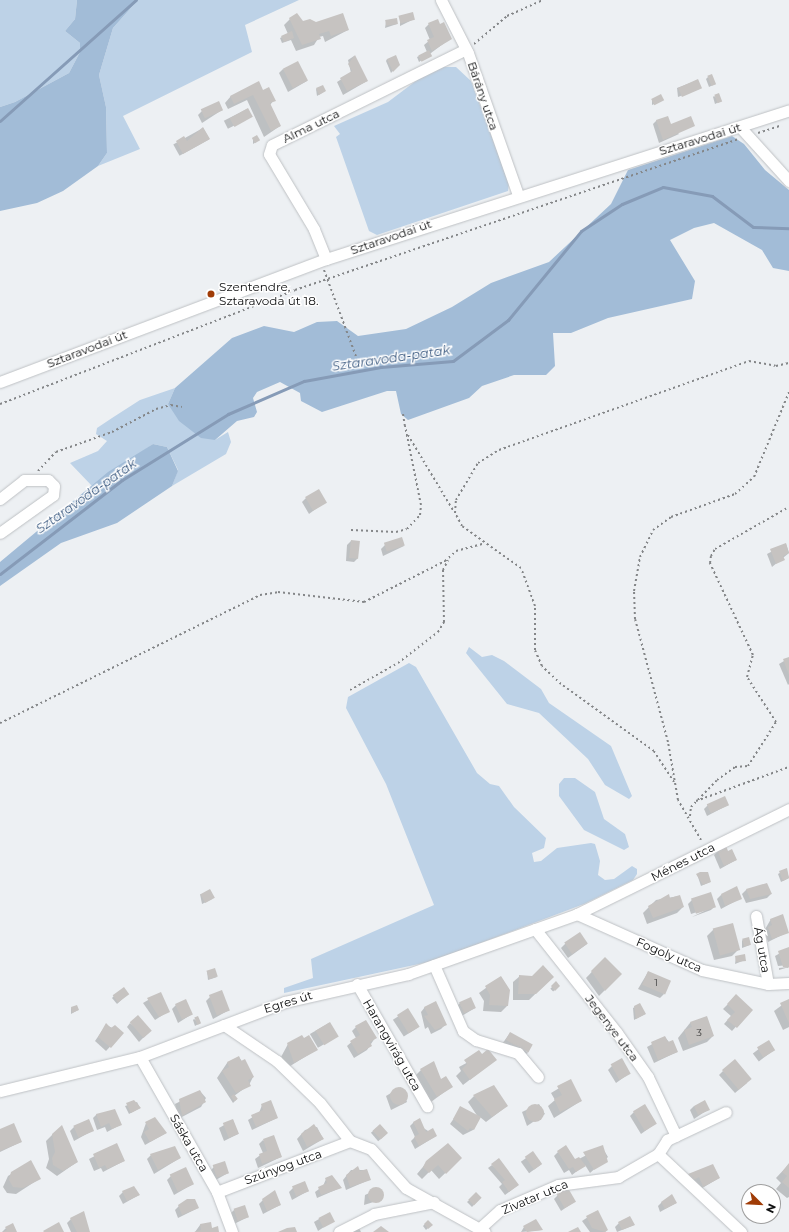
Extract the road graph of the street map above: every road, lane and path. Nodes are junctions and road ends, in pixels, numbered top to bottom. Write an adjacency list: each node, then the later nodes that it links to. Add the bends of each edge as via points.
1 (441, 0): 3 (street, Bárány utca)
2 (543, 0): 3 (path, via 507,16 481,35)
3 (467, 51): 9 (street, Bárány utca); 10 (street, Alma utca, via 272,145 269,154 314,229)
4 (789, 110): 6 (street, Sztaravodai út)
5 (789, 122): 7 (path)
6 (740, 127): 7 (street); 9 (street, Sztaravodai út)
7 (746, 137): 8 (street); 11 (path)
8 (789, 181)
9 (518, 195): 10 (street, Sztaravodai út)
10 (323, 260): 11 (path); 14 (street, Sztaravodai út)
11 (327, 279): 12 (path); 16 (path)
12 (358, 362)
13 (789, 363): 23 (path, via 776,366 749,361 499,450 478,463 465,480)
14 (0, 382)
15 (789, 392): 31 (path, via 754,477 735,494 671,517 653,530 640,557 634,591 635,619 668,742)
16 (0, 404)
17 (182, 407): 20 (path, via 172,404 156,409 112,432 56,452 44,461)
18 (403, 414): 19 (path)
19 (405, 426): 23 (path, via 417,455); 24 (path, via 421,505 420,515 407,528 396,532)
20 (35, 478): 21 (street, via 24,480); 25 (street, via 48,480 54,486 53,495)
21 (0, 499)
22 (789, 507): 32 (path, via 715,550 711,556 710,563 753,655 747,677 776,722 748,766 735,767)
23 (455, 513): 26 (path, via 462,526)
24 (351, 530)
25 (0, 533)
26 (482, 544): 27 (path, via 470,544); 31 (path, via 521,568 531,588 535,606 535,650 542,666 561,684 654,750)
27 (451, 556): 28 (path, via 443,570 445,610 438,632 398,663); 29 (path, via 364,602 278,592 260,595)
28 (350, 690)
29 (0, 723)
30 (789, 767): 32 (path)
31 (674, 782): 34 (path, via 678,800)
32 (696, 802): 34 (path, via 690,807)
33 (789, 809): 35 (street, Ménes utca)
34 (690, 817): 35 (path, via 702,842)
35 (699, 854): 36 (street, Ménes utca)
36 (577, 914): 38 (street, Egres út); 42 (street, Fogoly utca, via 702,970)
37 (756, 916): 42 (street, Ág utca)
38 (535, 929): 39 (street, Egres út); 49 (street, Jegenye utca, via 617,1032 648,1078)
39 (434, 965): 41 (street, Egres út); 45 (street, via 463,1031 476,1040 518,1053)
40 (789, 983): 42 (street, Fogoly utca)
41 (357, 984): 43 (street, Egres út, via 285,1002); 47 (street, Harangvirág utca)
42 (768, 984)
43 (224, 1025): 44 (street, Egres út); 50 (street, via 282,1066 324,1108)
44 (140, 1057): 46 (street, Egres út); 52 (street, Sáska utca)
45 (538, 1077)
46 (0, 1091)
47 (427, 1106)
48 (726, 1112): 49 (street, Zivatar utca)
49 (676, 1136): 51 (street, Zivatar utca, via 666,1140)
50 (350, 1141): 52 (street, Szúnyog utca); 53 (street, via 371,1149 406,1188)
51 (658, 1154): 54 (street, Zivatar utca, via 618,1177 572,1181 524,1199 500,1210); 57 (street)
52 (217, 1192): 55 (street, Sáska utca)
53 (435, 1202): 54 (street); 56 (street, via 374,1214)
54 (482, 1230)
55 (232, 1232)
56 (338, 1232)
57 (741, 1232)

